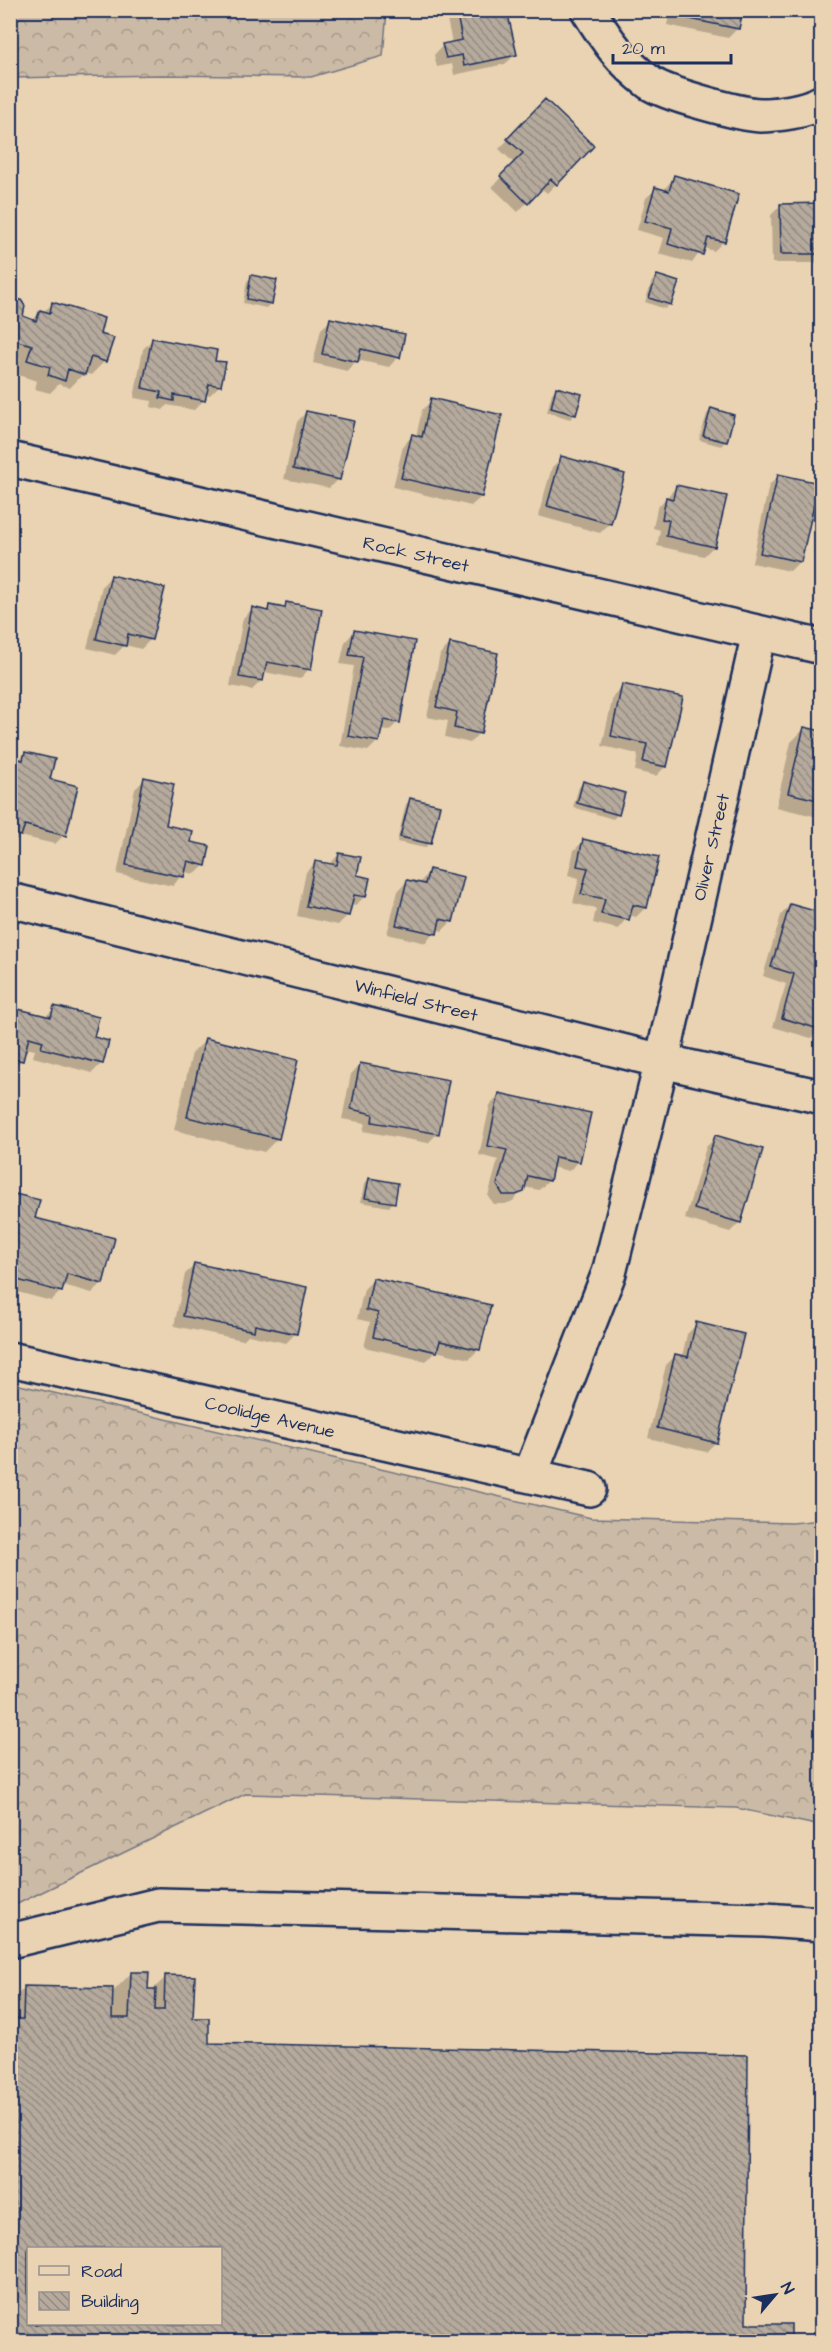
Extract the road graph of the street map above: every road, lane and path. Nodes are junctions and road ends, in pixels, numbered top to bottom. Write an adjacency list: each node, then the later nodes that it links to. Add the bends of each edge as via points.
1 (588, 10): 2 (street, via 613,50 652,84 708,104 760,115 814,107)
2 (822, 102)
3 (10, 459): 4 (street, Rock Street)
4 (759, 633): 5 (street, Rock Street); 7 (street, Oliver Street)
5 (822, 647)
6 (10, 900): 7 (street, Winfield Street)
7 (662, 1061): 8 (street, Winfield Street); 10 (street, via 609,1273)
8 (822, 1097)
9 (10, 1359): 10 (street, Coolidge Avenue)
10 (530, 1475): 11 (street, Coolidge Avenue)
11 (589, 1489)
12 (822, 1924): 13 (street, via 158,1905)
13 (10, 1941)

